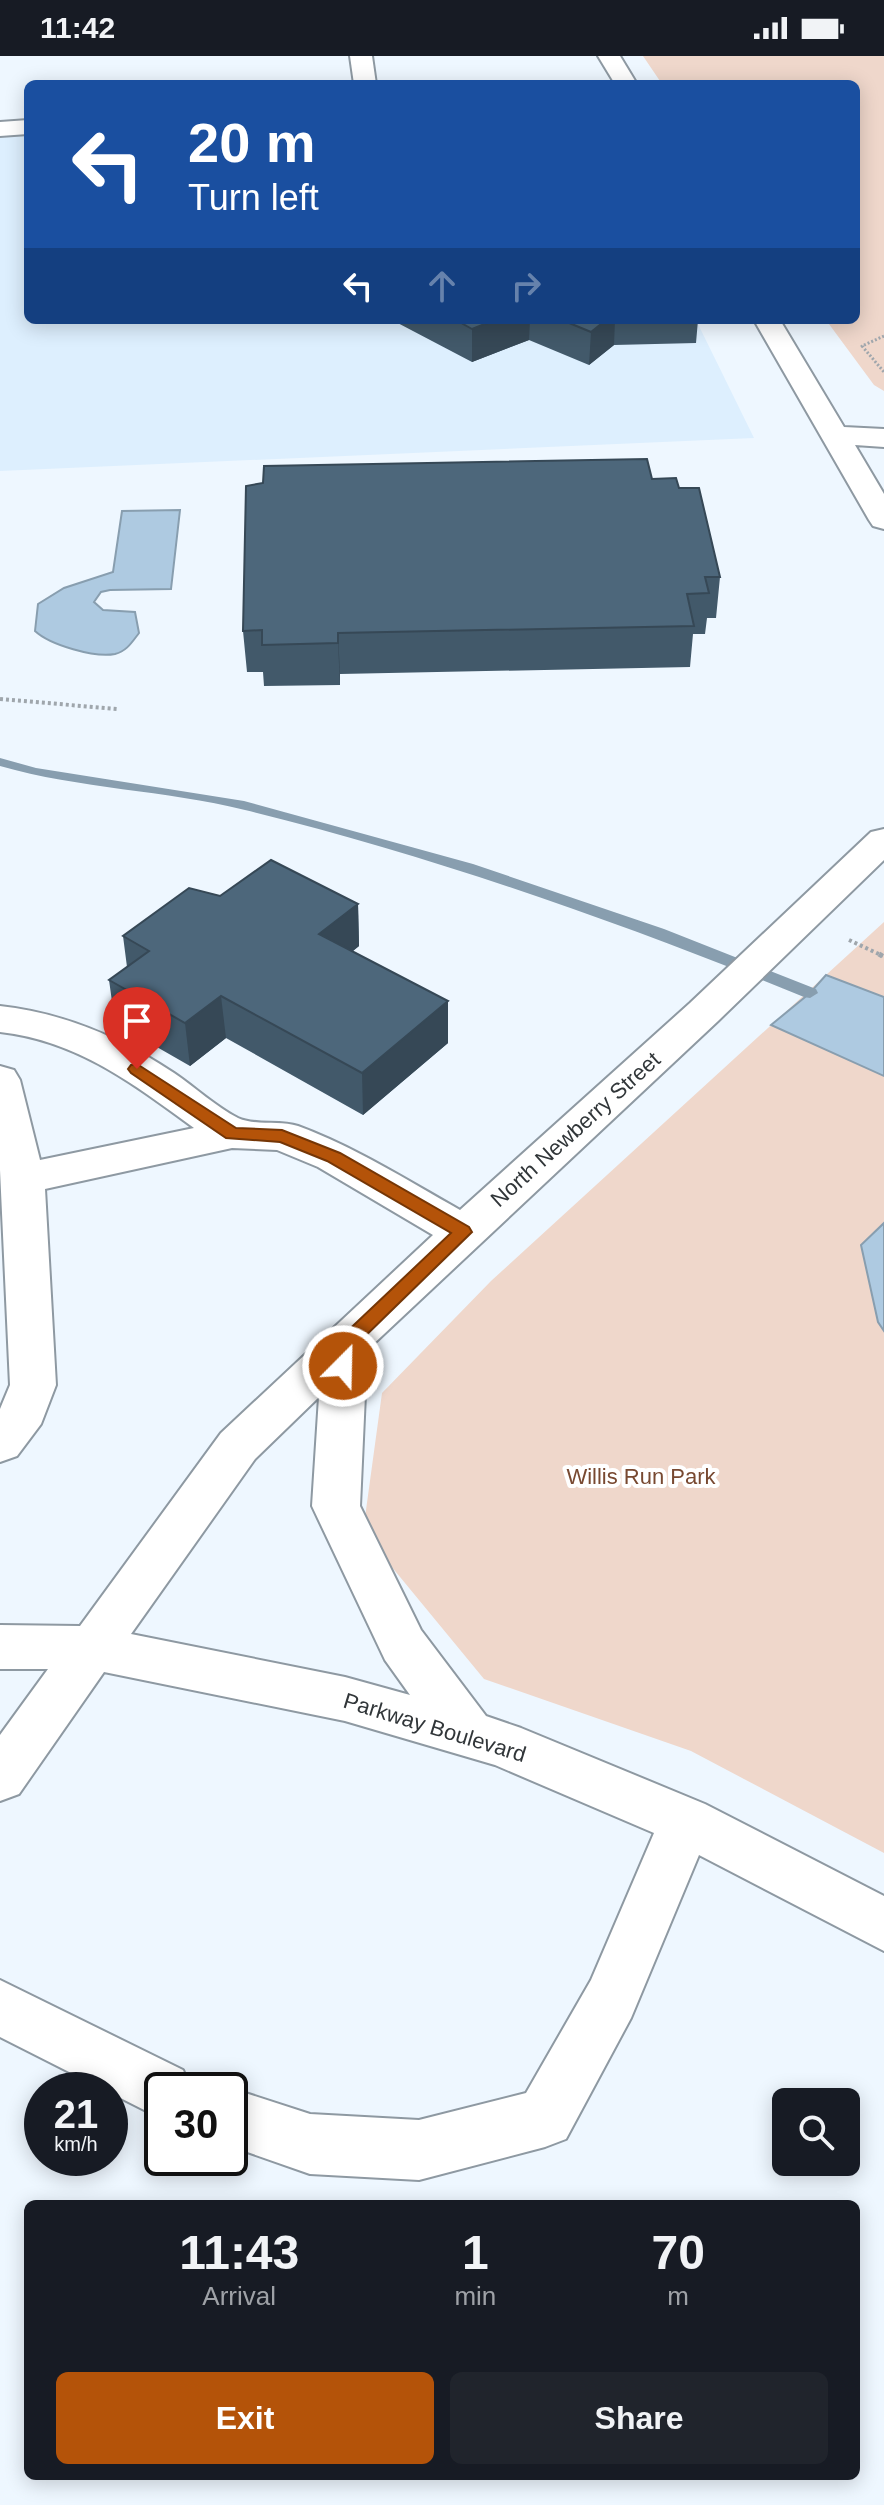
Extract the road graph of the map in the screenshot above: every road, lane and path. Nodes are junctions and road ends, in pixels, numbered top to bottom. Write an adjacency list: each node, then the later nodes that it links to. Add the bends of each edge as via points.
1 (361, 56): 3 (street)
2 (609, 56): 4 (street)
3 (364, 80)
4 (624, 80)
5 (24, 127): 6 (street)
6 (0, 129)
7 (769, 324): 10 (street)
8 (884, 336): 9 (path, via 862,346)
9 (884, 372)
10 (833, 435): 11 (street); 12 (street)
11 (884, 438)
12 (884, 520)
13 (0, 699): 14 (path)
14 (117, 709)
15 (884, 840): 22 (street, North Newberry Street)
16 (848, 939): 17 (path)
17 (884, 957)
18 (0, 1019): 20 (street, via 56,1028 83,1039)
19 (0, 1080): 21 (street)
20 (232, 1134): 21 (street); 22 (street, via 282,1136 333,1157)
21 (23, 1179): 24 (street, via 33,1385 25,1411)
22 (463, 1232): 23 (street, North Newberry Street)
23 (345, 1345): 26 (street, North Newberry Street, via 238,1446); 27 (street, via 336,1506 403,1645)
24 (0, 1443)
25 (0, 1647): 26 (street, Parkway Boulevard)
26 (92, 1648): 27 (street, Parkway Boulevard, via 345,1699); 28 (street, North Newberry Street)
27 (469, 1734): 29 (street, Parkway Boulevard)
28 (0, 1777)
29 (686, 1821): 30 (street, Parkway Boulevard); 33 (street, via 611,1999 545,2118 419,2150 310,2144)
30 (884, 1925)
31 (0, 2007): 32 (street)
32 (144, 2081)
33 (248, 2123)

